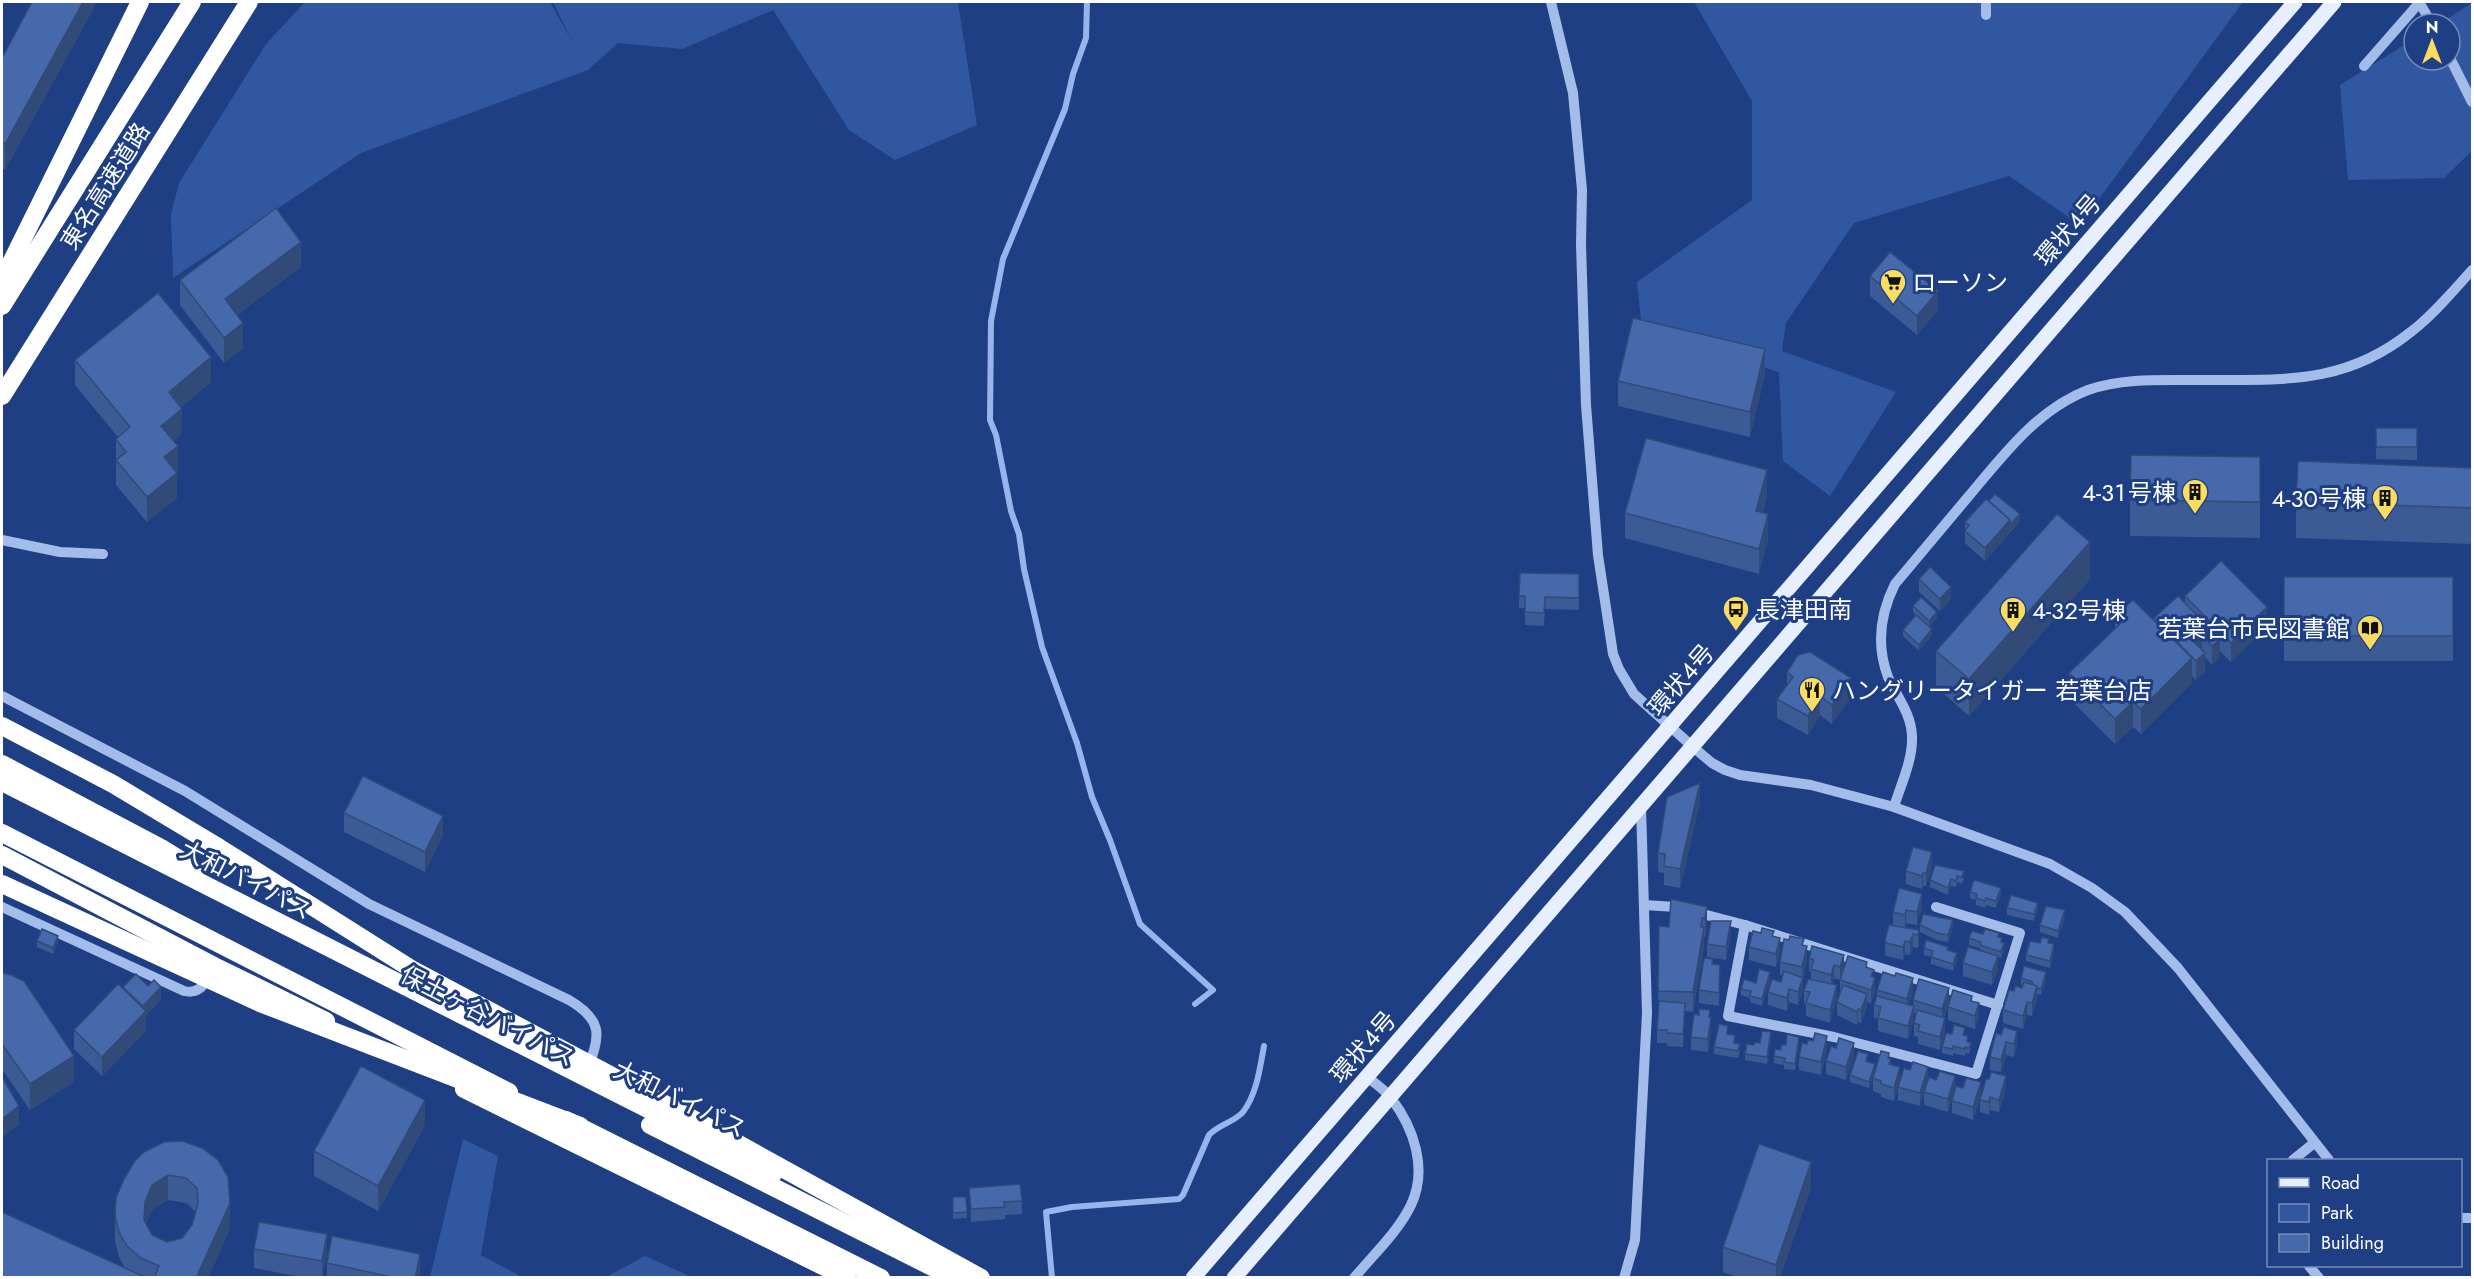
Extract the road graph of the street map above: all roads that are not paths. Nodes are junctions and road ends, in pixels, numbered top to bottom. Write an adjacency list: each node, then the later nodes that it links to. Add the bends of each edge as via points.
1 (140, 2): 14 (highway)
2 (192, 2): 15 (highway, 東名高速道路)
3 (249, 2): 16 (highway, 東名高速道路)
4 (1551, 2): 21 (street, via 1573,93 1582,190 1586,405 1598,555 1613,654 1634,694)
5 (1986, 2): 9 (street)
6 (2295, 2): 21 (main road, 環状4号)
7 (2334, 2): 22 (main road)
8 (2420, 2): 10 (street)
9 (1986, 15)
10 (2364, 66)
11 (2457, 72): 12 (street)
12 (2472, 102)
13 (2472, 270): 27 (street, via 2412,332 2364,361 2334,373 2278,380 2121,383 2089,390 2038,420 2011,446 1902,576 1885,603 1880,627 1881,652 1888,677 1907,712 1912,735 1911,755)
14 (2, 281)
15 (2, 306)
16 (2, 396)
17 (2, 540): 18 (street, via 60,552)
18 (103, 554)
19 (2, 696): 39 (street, via 185,791 369,904 586,1010 596,1026 597,1045)
20 (2, 726): 48 (highway, bridge, via 113,784 413,970)
21 (1670, 727): 22 (street); 38 (main road, 環状4号)
22 (1693, 747): 26 (main road); 27 (street, via 1712,763 1740,775 1811,785)
23 (2, 764): 34 (highway, via 162,848)
24 (2, 782): 34 (highway, 大和バイパス)
25 (2, 795): 47 (highway, 保土ヶ谷バイパス)
26 (1641, 806): 31 (street); 40 (main road)
27 (1894, 807): 42 (street, via 2050,864 2125,912 2178,968)
28 (2, 833): 41 (highway, bridge)
29 (2, 855): 36 (highway)
30 (2, 884): 41 (highway, bridge, via 260,1003)
31 (1644, 905): 35 (street, via 1676,907); 52 (street, via 1647,1013 1636,1228)
32 (2, 907): 36 (street, via 184,991 201,988)
33 (1936, 907): 37 (street, via 2020,933)
34 (271, 920): 39 (highway, 大和バイパス)
35 (1745, 925): 37 (street); 37 (street, via 1728,1016 1834,1036 1976,1074)
36 (214, 966): 45 (highway)
37 (1998, 1005)
38 (1367, 1077): 40 (street); 49 (main road, 環状4号)
39 (583, 1078): 48 (highway, 大和バイパス)
40 (1390, 1097): 50 (main road); 51 (street, via 1414,1143 1419,1178 1401,1220)
41 (580, 1126): 46 (highway)
42 (2314, 1143): 43 (street); 44 (street)
43 (2295, 1159)
44 (2328, 1159)
45 (848, 1278)
46 (881, 1278)
47 (954, 1278)
48 (983, 1278)
49 (1193, 1278)
50 (1234, 1278)
51 (1354, 1278)
52 (1624, 1278)

